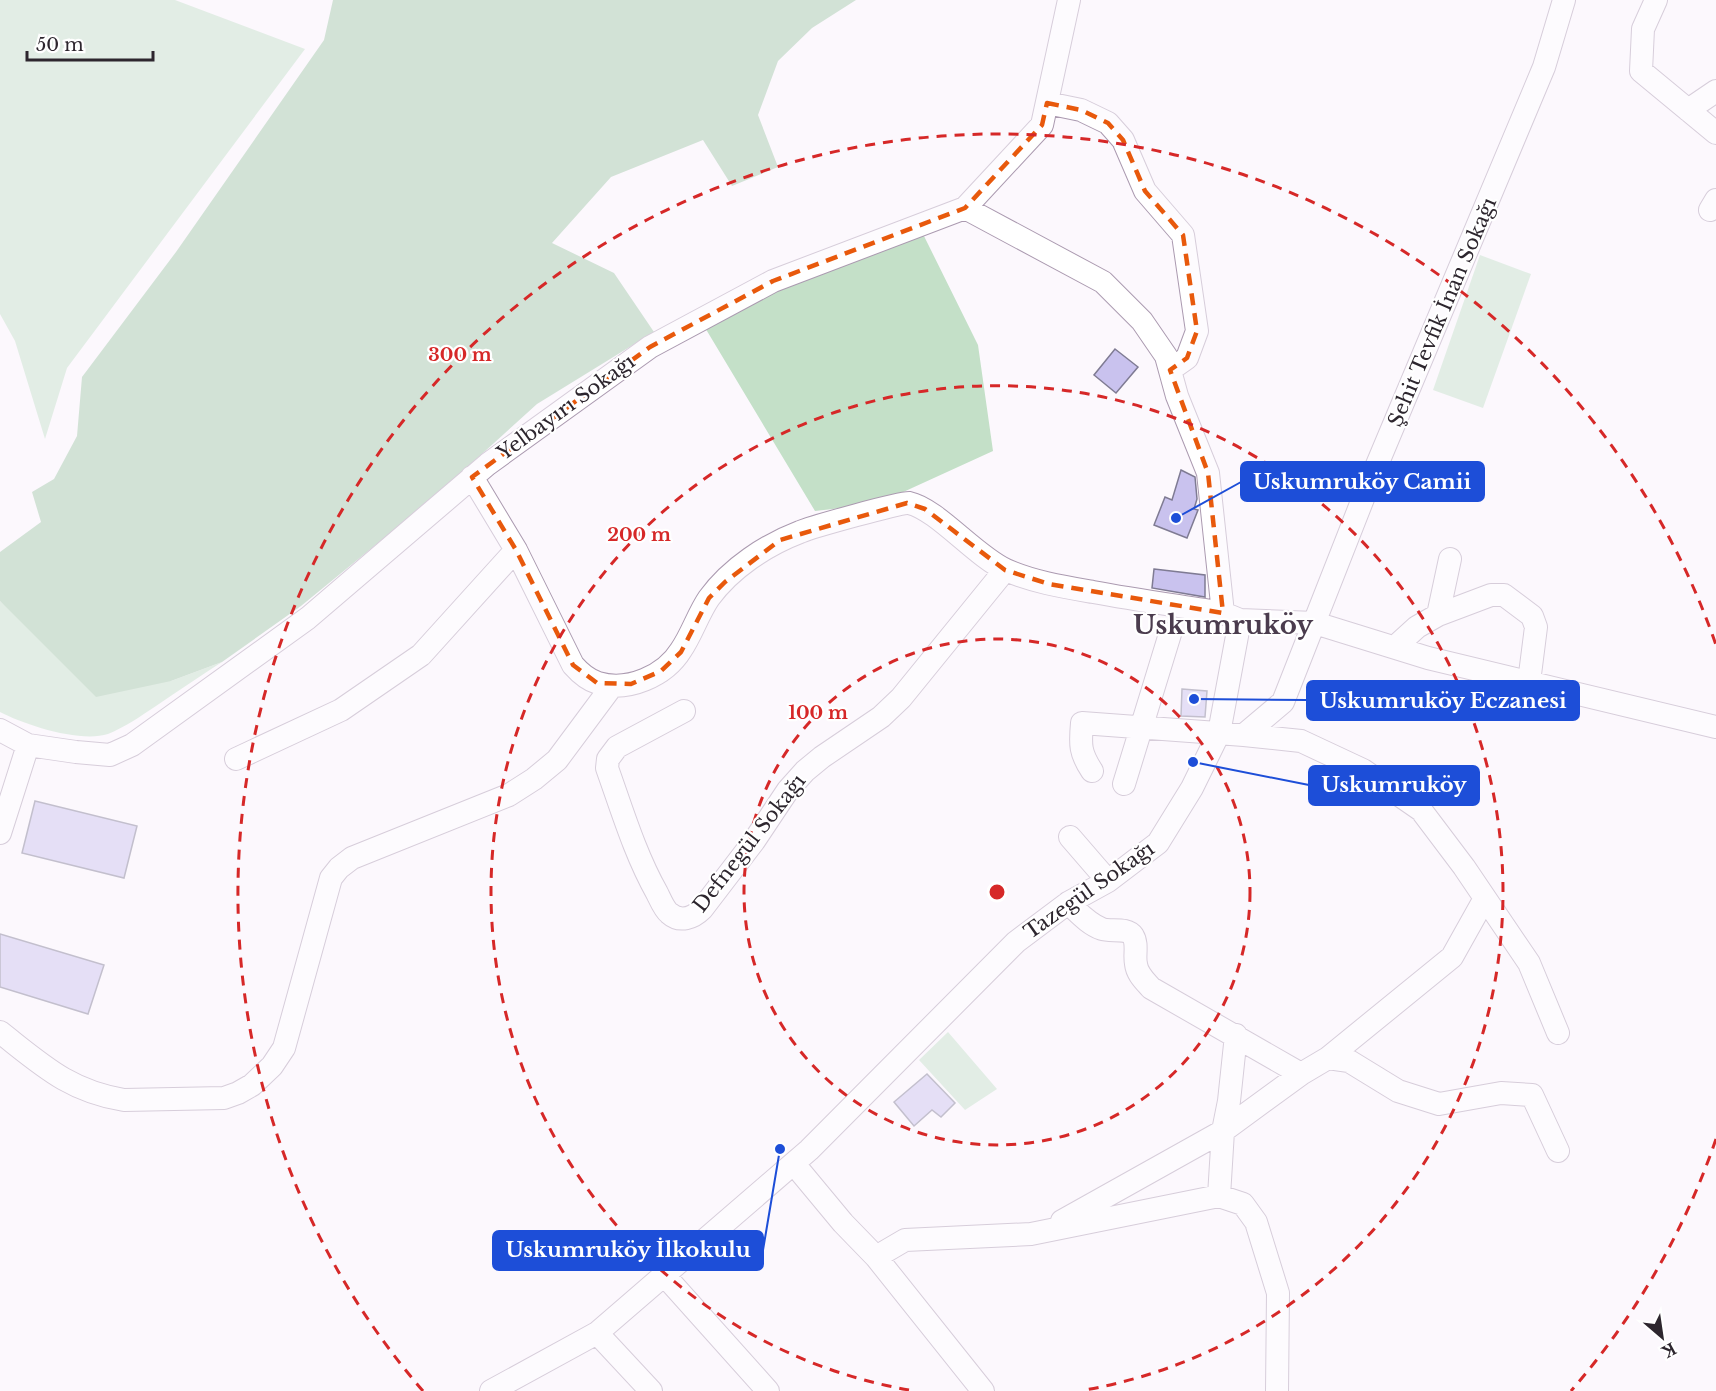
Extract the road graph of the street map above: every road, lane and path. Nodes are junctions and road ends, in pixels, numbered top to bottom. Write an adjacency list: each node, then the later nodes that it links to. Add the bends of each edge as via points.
1 (1069, 0): 5 (street, Yelbayırı Sokağı)
2 (1564, 0): 16 (street, Şehit Tevfik İnan Sokağı, via 1544,67 1366,490)
3 (1656, 0): 6 (street, via 1643,28 1641,71)
4 (1716, 91): 6 (street)
5 (1047, 103): 8 (street, Yelbayırı Sokağı, via 1042,125); 9 (street, via 1081,110 1108,123 1123,140 1145,191 1183,236 1197,331 1188,358)
6 (1688, 110): 7 (street)
7 (1716, 133)
8 (965, 208): 9 (street, Tazegül Sokağı, via 1103,282 1142,321 1166,356); 10 (street, Yelbayırı Sokağı, via 772,281 650,347)
9 (1170, 370): 15 (street, Tazegül Sokağı, via 1208,473)
10 (472, 477): 11 (street); 27 (street, Yelbayırı Sokağı, via 308,618 132,745 110,755)
11 (516, 550): 20 (street, via 573,665 590,679); 28 (street, via 421,655 340,710)
12 (1450, 559): 14 (street)
13 (1005, 570): 15 (street, via 1049,584); 20 (street, via 925,509 907,503 802,531 759,552 724,582 709,598 681,652 661,671 631,684); 21 (street, Defnegül Sokağı, via 901,698 881,717 805,771 702,909 695,916 682,918 668,912 648,876 607,768 617,747)
14 (1438, 615): 18 (street); 19 (street, via 1491,595 1504,595 1517,603 1532,616 1536,627)
15 (1232, 617): 16 (street); 25 (street, Tazegül Sokağı)
16 (1315, 623): 18 (street); 26 (street, Şehit Tevfik İnan Sokağı, via 1283,702)
17 (1170, 634): 22 (street)
18 (1395, 647): 19 (street)
19 (1529, 682): 23 (street)
20 (612, 686): 38 (street, via 557,760 522,788 352,858 339,868 331,878 284,1048 264,1074 238,1093 224,1098 109,1098 65,1081)
21 (684, 711)
22 (1143, 728): 25 (street); 29 (street, via 1082,723 1082,756); 31 (street)
23 (1716, 728)
24 (0, 730): 27 (street, Yelbayırı Sokağı)
25 (1219, 734): 26 (street); 35 (street, Tazegül Sokağı, via 1192,789 1158,843)
26 (1244, 735): 36 (street, via 1301,741 1363,770 1421,810)
27 (28, 745): 33 (street)
28 (236, 759)
29 (1092, 771)
30 (0, 776): 32 (street)
31 (1124, 784)
32 (0, 785)
33 (0, 833)
34 (1070, 837): 35 (street)
35 (1108, 881): 37 (street, Tazegül Sokağı)
36 (1485, 898): 39 (street, via 1529,963); 41 (street, via 1452,957)
37 (1068, 903): 40 (street, via 1102,929 1132,935 1136,967 1151,988); 45 (street, Tazegül Sokağı, via 1016,942)
38 (0, 1032)
39 (1558, 1033)
40 (1236, 1035): 42 (street); 43 (street)
41 (1328, 1058): 42 (street); 44 (street, via 1349,1061 1398,1091 1439,1104 1501,1093 1532,1095)
42 (1301, 1074): 43 (street)
43 (1223, 1131): 46 (street); 47 (street)
44 (1558, 1151)
45 (794, 1164): 48 (street); 49 (street, Tazegül Sokağı)
46 (1219, 1196): 47 (street); 55 (street, via 1242,1204 1256,1222 1278,1293)
47 (1043, 1232): 48 (street, via 905,1240)
48 (876, 1257): 54 (street)
49 (665, 1276): 50 (street, Tazegül Sokağı); 53 (street)
50 (597, 1333): 51 (street, Tazegül Sokağı); 52 (street)
51 (491, 1391)
52 (651, 1391)
53 (768, 1391)
54 (983, 1391)
55 (1277, 1391)

